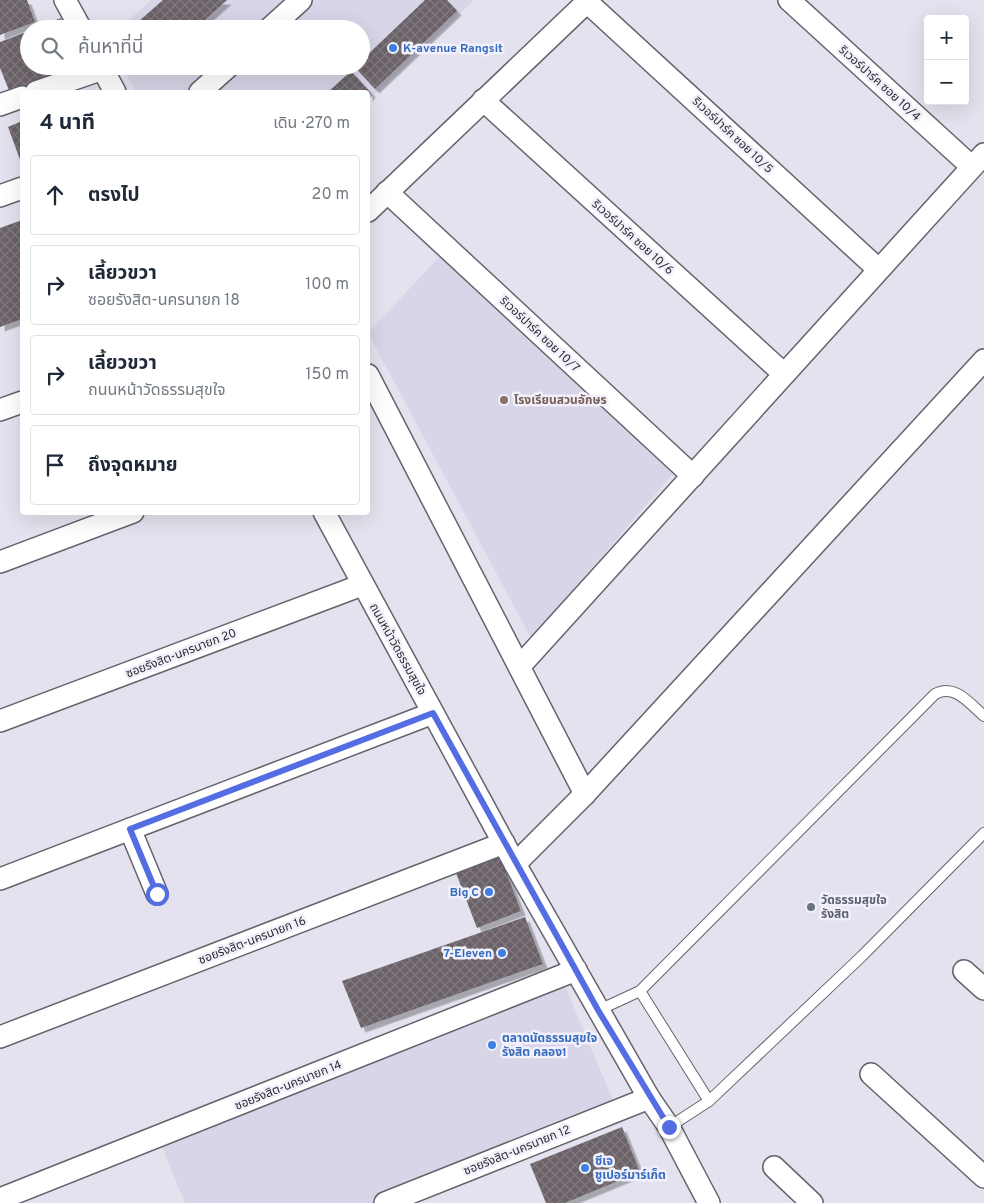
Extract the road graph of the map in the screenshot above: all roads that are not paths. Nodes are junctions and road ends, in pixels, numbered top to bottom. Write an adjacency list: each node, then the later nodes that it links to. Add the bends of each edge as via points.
1 (65, 0): 5 (street)
2 (301, 0): 6 (street)
3 (788, 0): 16 (street, ริเวอร์ปาร์ค ซอย 10/4)
4 (588, 1): 14 (street); 21 (street, ริเวอร์ปาร์ค ซอย 10/5)
5 (76, 20)
6 (280, 20)
7 (81, 75): 10 (street)
8 (106, 75): 11 (street)
9 (219, 75): 12 (street)
10 (41, 90)
11 (114, 90)
12 (202, 90)
13 (20, 98): 15 (street)
14 (483, 100): 18 (street); 23 (street, ริเวอร์ปาร์ค ซอย 10/6)
15 (0, 105)
16 (978, 160): 21 (street)
17 (20, 189): 19 (street)
18 (387, 192): 20 (street); 27 (street, ริเวอร์ปาร์ค ซอย 10/7)
19 (0, 196)
20 (370, 209)
21 (878, 268): 23 (street)
22 (984, 360): 36 (street)
23 (784, 374): 27 (street)
24 (370, 379): 32 (street)
25 (20, 403): 26 (street)
26 (0, 410)
27 (693, 476): 32 (street)
28 (124, 515): 30 (street)
29 (326, 515): 31 (street, ถนนหน้าวัดธรรมสุขใจ)
30 (0, 562)
31 (362, 585): 33 (street, ถนนหน้าวัดธรรมสุขใจ); 35 (street, ซอยรังสิต-นครนายก 20)
32 (520, 666): 36 (street)
33 (433, 713): 37 (street); 39 (street, ถนนหน้าวัดธรรมสุขใจ)
34 (984, 716): 46 (lane, via 958,692 944,690 935,694)
35 (0, 721)
36 (585, 794): 40 (street)
37 (130, 829): 41 (street); 42 (street)
38 (984, 833): 51 (lane, via 862,956)
39 (504, 843): 40 (street, ถนนหน้าวัดธรรมสุขใจ); 48 (street, ซอยรังสิต-นครนายก 16)
40 (515, 864): 43 (street, ถนนหน้าวัดธรรมสุขใจ)
41 (0, 879)
42 (157, 894)
43 (576, 970): 47 (street, ถนนหน้าวัดธรรมสุขใจ); 55 (street, ซอยรังสิต-นครนายก 14)
44 (964, 971): 45 (street)
45 (984, 989)
46 (640, 991): 47 (lane); 51 (lane)
47 (598, 1010): 50 (street, ถนนหน้าวัดธรรมสุขใจ)
48 (0, 1037)
49 (871, 1074): 54 (street)
50 (649, 1098): 52 (street, ถนนหน้าวัดธรรมสุขใจ); 56 (street, ซอยรังสิต-นครนายก 12)
51 (708, 1101): 52 (lane)
52 (669, 1127): 57 (street, ถนนหน้าวัดธรรมสุขใจ)
53 (774, 1167): 58 (street)
54 (984, 1178)
55 (0, 1199)
56 (385, 1203)
57 (709, 1203)
58 (812, 1203)

